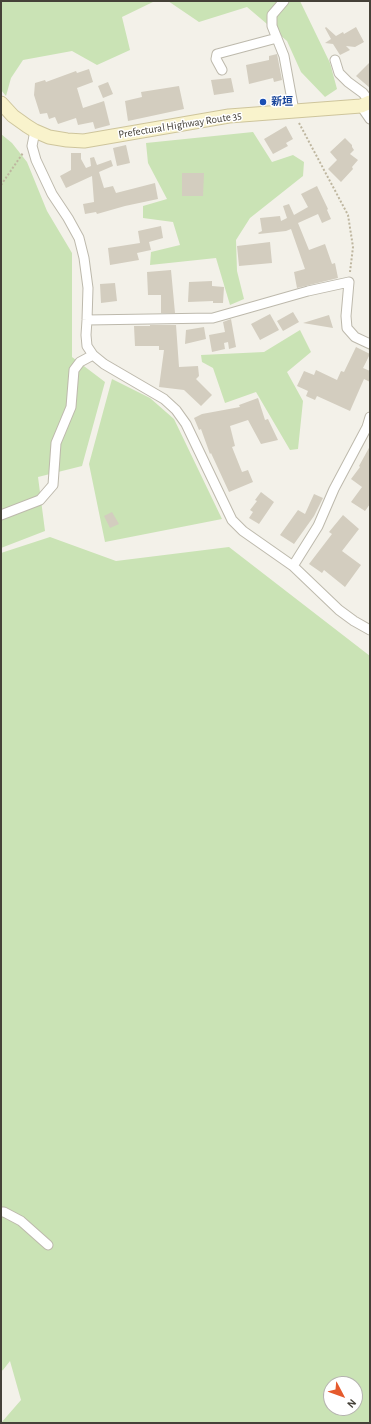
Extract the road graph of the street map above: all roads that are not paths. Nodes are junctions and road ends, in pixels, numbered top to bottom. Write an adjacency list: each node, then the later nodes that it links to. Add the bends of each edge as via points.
1 (284, 1): 2 (street, via 272,15 272,26)
2 (277, 38): 4 (street, via 217,54 216,59); 7 (street, via 284,56)
3 (335, 60): 6 (street, via 339,73 363,93)
4 (222, 70)
5 (1, 103): 9 (main road, Prefectural Highway Route 35, via 13,116)
6 (367, 103): 7 (main road, Prefectural Highway Route 35); 8 (street)
7 (295, 115): 9 (main road, Prefectural Highway Route 35, via 229,116 84,141 49,137)
8 (370, 119)
9 (35, 131): 10 (street, via 32,146 36,160 52,194 79,238 88,288)
10 (87, 320): 11 (street, via 213,318 349,282 347,328 355,337); 12 (street, via 87,346)
11 (370, 344)
12 (93, 355): 14 (street, via 80,362 74,370 71,407 56,443 53,485 40,500); 15 (street, via 164,399 176,410 186,424 232,520 243,531)
13 (370, 417): 15 (street, via 318,526)
14 (1, 515)
15 (293, 566): 16 (street, via 339,610)
16 (370, 630)
17 (1, 1212): 18 (street, via 21,1221)
18 (48, 1245)

